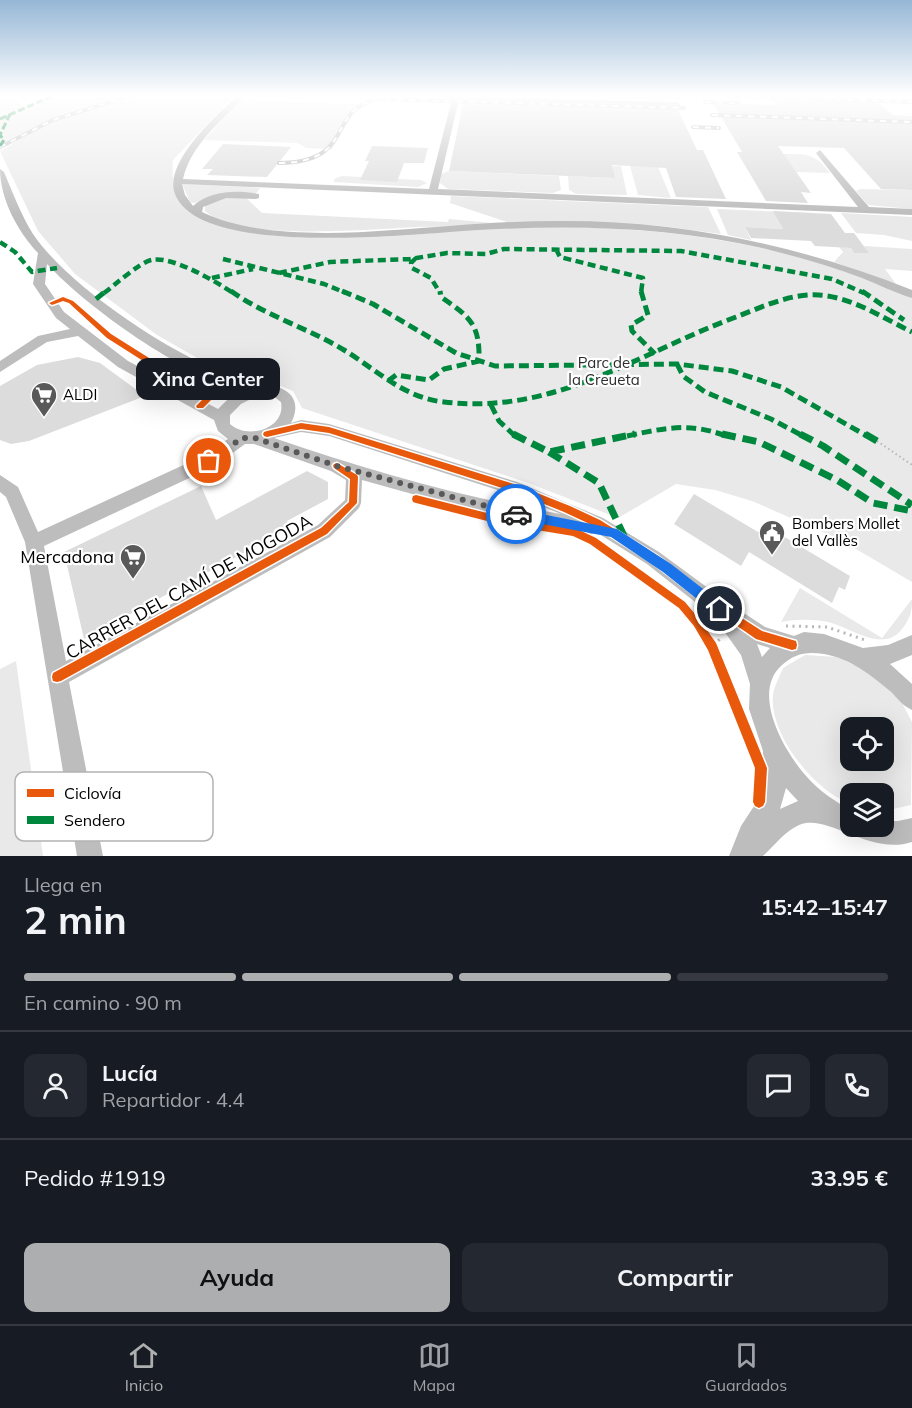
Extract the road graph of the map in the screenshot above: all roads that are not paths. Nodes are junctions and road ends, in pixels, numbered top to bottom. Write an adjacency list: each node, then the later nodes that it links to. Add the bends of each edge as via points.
1 (202, 136): 5 (street)
2 (446, 136): 6 (street)
3 (820, 153): 8 (street)
4 (0, 172): 13 (street, via 14,212)
5 (177, 181): 6 (street); 9 (street, via 184,201)
6 (433, 190): 8 (street)
7 (256, 196): 9 (street, via 215,197 201,204)
8 (866, 210): 10 (street)
9 (197, 212): 12 (street, via 237,227 297,234)
10 (912, 212)
11 (487, 217): 12 (street)
12 (510, 225): 14 (street, via 643,227 725,237 825,261)
13 (43, 253): 15 (street, via 39,284 60,315); 17 (street, via 81,288 152,341)
14 (912, 294)
15 (80, 331): 16 (street, via 43,339); 20 (street, via 123,364)
16 (0, 367)
17 (212, 375): 18 (street, via 242,387); 20 (street, via 224,391)
18 (261, 389): 19 (street, via 282,394); 20 (street, via 235,398)
19 (289, 410): 21 (street); 22 (street, via 278,427)
20 (224, 413): 22 (street, via 225,428 231,434)
21 (329, 430): 22 (street, via 301,426); 25 (street, via 517,489)
22 (255, 436): 23 (street); 26 (street)
23 (337, 466): 25 (street, via 509,513); 31 (street, CARRER DEL CAMÍ DE MOGODA, via 354,477 353,503 324,531)
24 (0, 482): 26 (street, via 12,492)
25 (613, 533): 27 (street)
26 (34, 542): 31 (street)
27 (720, 609): 28 (street, via 759,635); 32 (street, via 749,649)
28 (792, 645): 30 (street, via 809,642 846,649); 32 (street, via 770,661)
29 (912, 645): 30 (street, via 888,655)
30 (864, 658): 33 (street)
31 (57, 677): 35 (street)
32 (761, 684): 34 (street, via 761,710)
33 (912, 699)
34 (774, 746): 36 (street, via 800,786); 40 (street, via 771,802)
35 (75, 772)
36 (840, 817)
37 (840, 820): 40 (street, via 804,812 794,815 757,848)
38 (87, 841): 39 (street)
39 (90, 856)
40 (742, 856)

